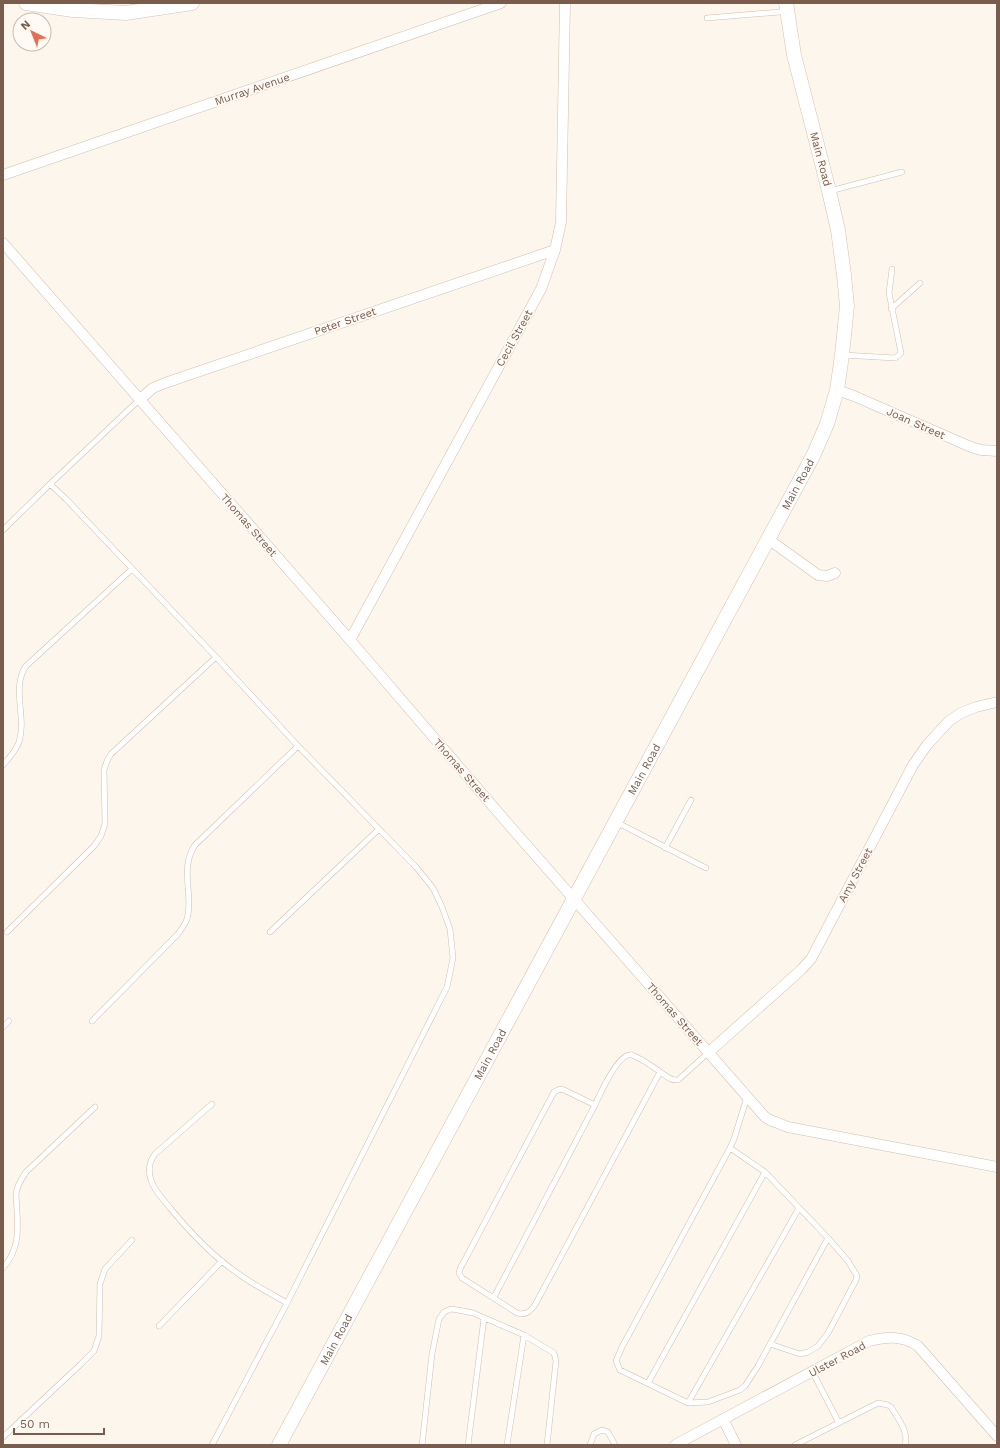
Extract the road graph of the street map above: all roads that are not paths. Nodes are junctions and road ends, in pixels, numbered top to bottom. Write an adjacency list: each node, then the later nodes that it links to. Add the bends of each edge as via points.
1 (26, 3): 2 (main road, via 73,10 126,13)
2 (192, 3)
3 (501, 3): 8 (street, Murray Avenue)
4 (565, 3): 11 (street, Cecil Street, via 561,222)
5 (781, 6): 6 (lane); 9 (main road, Main Road)
6 (706, 18)
7 (902, 172): 9 (lane)
8 (3, 175)
9 (829, 191): 15 (main road, Main Road, via 838,230 847,306)
10 (3, 243): 17 (street, Thomas Street)
11 (555, 250): 17 (street, Peter Street, via 165,383 153,388); 24 (street, Cecil Street, via 541,289)
12 (892, 269): 14 (lane, via 889,293)
13 (920, 283): 14 (lane)
14 (891, 309): 15 (lane, via 901,353 898,356 895,358)
15 (842, 355): 16 (main road, Main Road)
16 (837, 390): 18 (street, Joan Street, via 971,447); 21 (main road, Main Road, via 827,424 813,456)
17 (139, 400): 19 (lane); 24 (street, Thomas Street)
18 (997, 451)
19 (50, 484): 20 (lane); 22 (lane)
20 (3, 530)
21 (768, 539): 23 (street, via 818,575 827,576); 30 (main road, Main Road)
22 (132, 569): 25 (lane); 28 (lane, via 22,672 19,742)
23 (835, 573)
24 (350, 640): 34 (street, Thomas Street)
25 (216, 657): 27 (lane); 35 (lane, via 111,754 104,770 105,824 101,836)
26 (997, 702): 40 (street, Amy Street, via 976,706 961,713 937,733 913,765 810,959)
27 (298, 746): 31 (lane); 38 (lane, via 195,845 187,865 188,912 184,925)
28 (3, 765)
29 (690, 800): 32 (lane)
30 (615, 822): 32 (lane); 34 (main road, Main Road)
31 (379, 830): 36 (lane); 55 (lane, via 433,888 450,929 453,947 452,968 447,987)
32 (666, 848): 33 (lane)
33 (706, 868)
34 (574, 898): 40 (street, Thomas Street); 68 (main road, Main Road)
35 (7, 932)
36 (270, 932)
37 (9, 1021): 39 (lane)
38 (92, 1021)
39 (3, 1027)
40 (709, 1052): 41 (lane, via 678,1080 670,1079); 42 (street, Thomas Street)
41 (660, 1072): 44 (lane, via 632,1055 626,1056 620,1060); 54 (lane, via 533,1308 521,1314)
42 (747, 1096): 46 (lane); 47 (street, Thomas Street, via 770,1120 788,1127)
43 (212, 1104): 52 (lane, via 155,1154 150,1165 150,1174 161,1197)
44 (595, 1105): 54 (lane); 54 (lane, via 562,1089 554,1092 548,1102 459,1272 467,1282)
45 (95, 1107): 53 (lane, via 26,1172 20,1181 16,1194 17,1245)
46 (730, 1148): 48 (lane); 61 (lane, via 617,1357 620,1370)
47 (997, 1167)
48 (765, 1172): 49 (lane); 61 (lane)
49 (799, 1208): 50 (lane); 62 (lane)
50 (828, 1238): 59 (lane); 59 (lane, via 848,1261 856,1280 828,1333 818,1346 808,1352 796,1353)
51 (132, 1240): 66 (lane, via 105,1269 100,1284 99,1336 94,1351)
52 (222, 1261): 55 (lane); 57 (lane)
53 (3, 1268)
54 (494, 1297)
55 (287, 1303): 67 (lane)
56 (484, 1318): 58 (lane); 69 (lane, via 451,1310 444,1312 439,1319 432,1354); 70 (lane)
57 (159, 1326)
58 (524, 1335): 71 (lane); 72 (lane, via 552,1351 556,1358)
59 (770, 1344): 62 (lane, via 755,1372 740,1390 708,1402)
60 (812, 1371): 63 (street, Ulster Road); 64 (lane); 65 (street, Ulster Road, via 869,1342 890,1337 905,1339 925,1353)
61 (648, 1383): 62 (lane)
62 (688, 1403)
63 (723, 1420): 75 (street, Ulster Road); 76 (street)
64 (839, 1423): 77 (lane); 78 (lane, via 878,1404 888,1405 905,1431)
65 (997, 1436)
66 (3, 1437)
67 (212, 1445)
68 (279, 1445)
69 (422, 1445)
70 (468, 1445)
71 (507, 1445)
72 (547, 1445)
73 (590, 1445): 74 (lane, via 594,1434 602,1430 608,1432)
74 (615, 1445)
75 (675, 1445)
76 (736, 1445)
77 (795, 1445)
78 (905, 1445)

